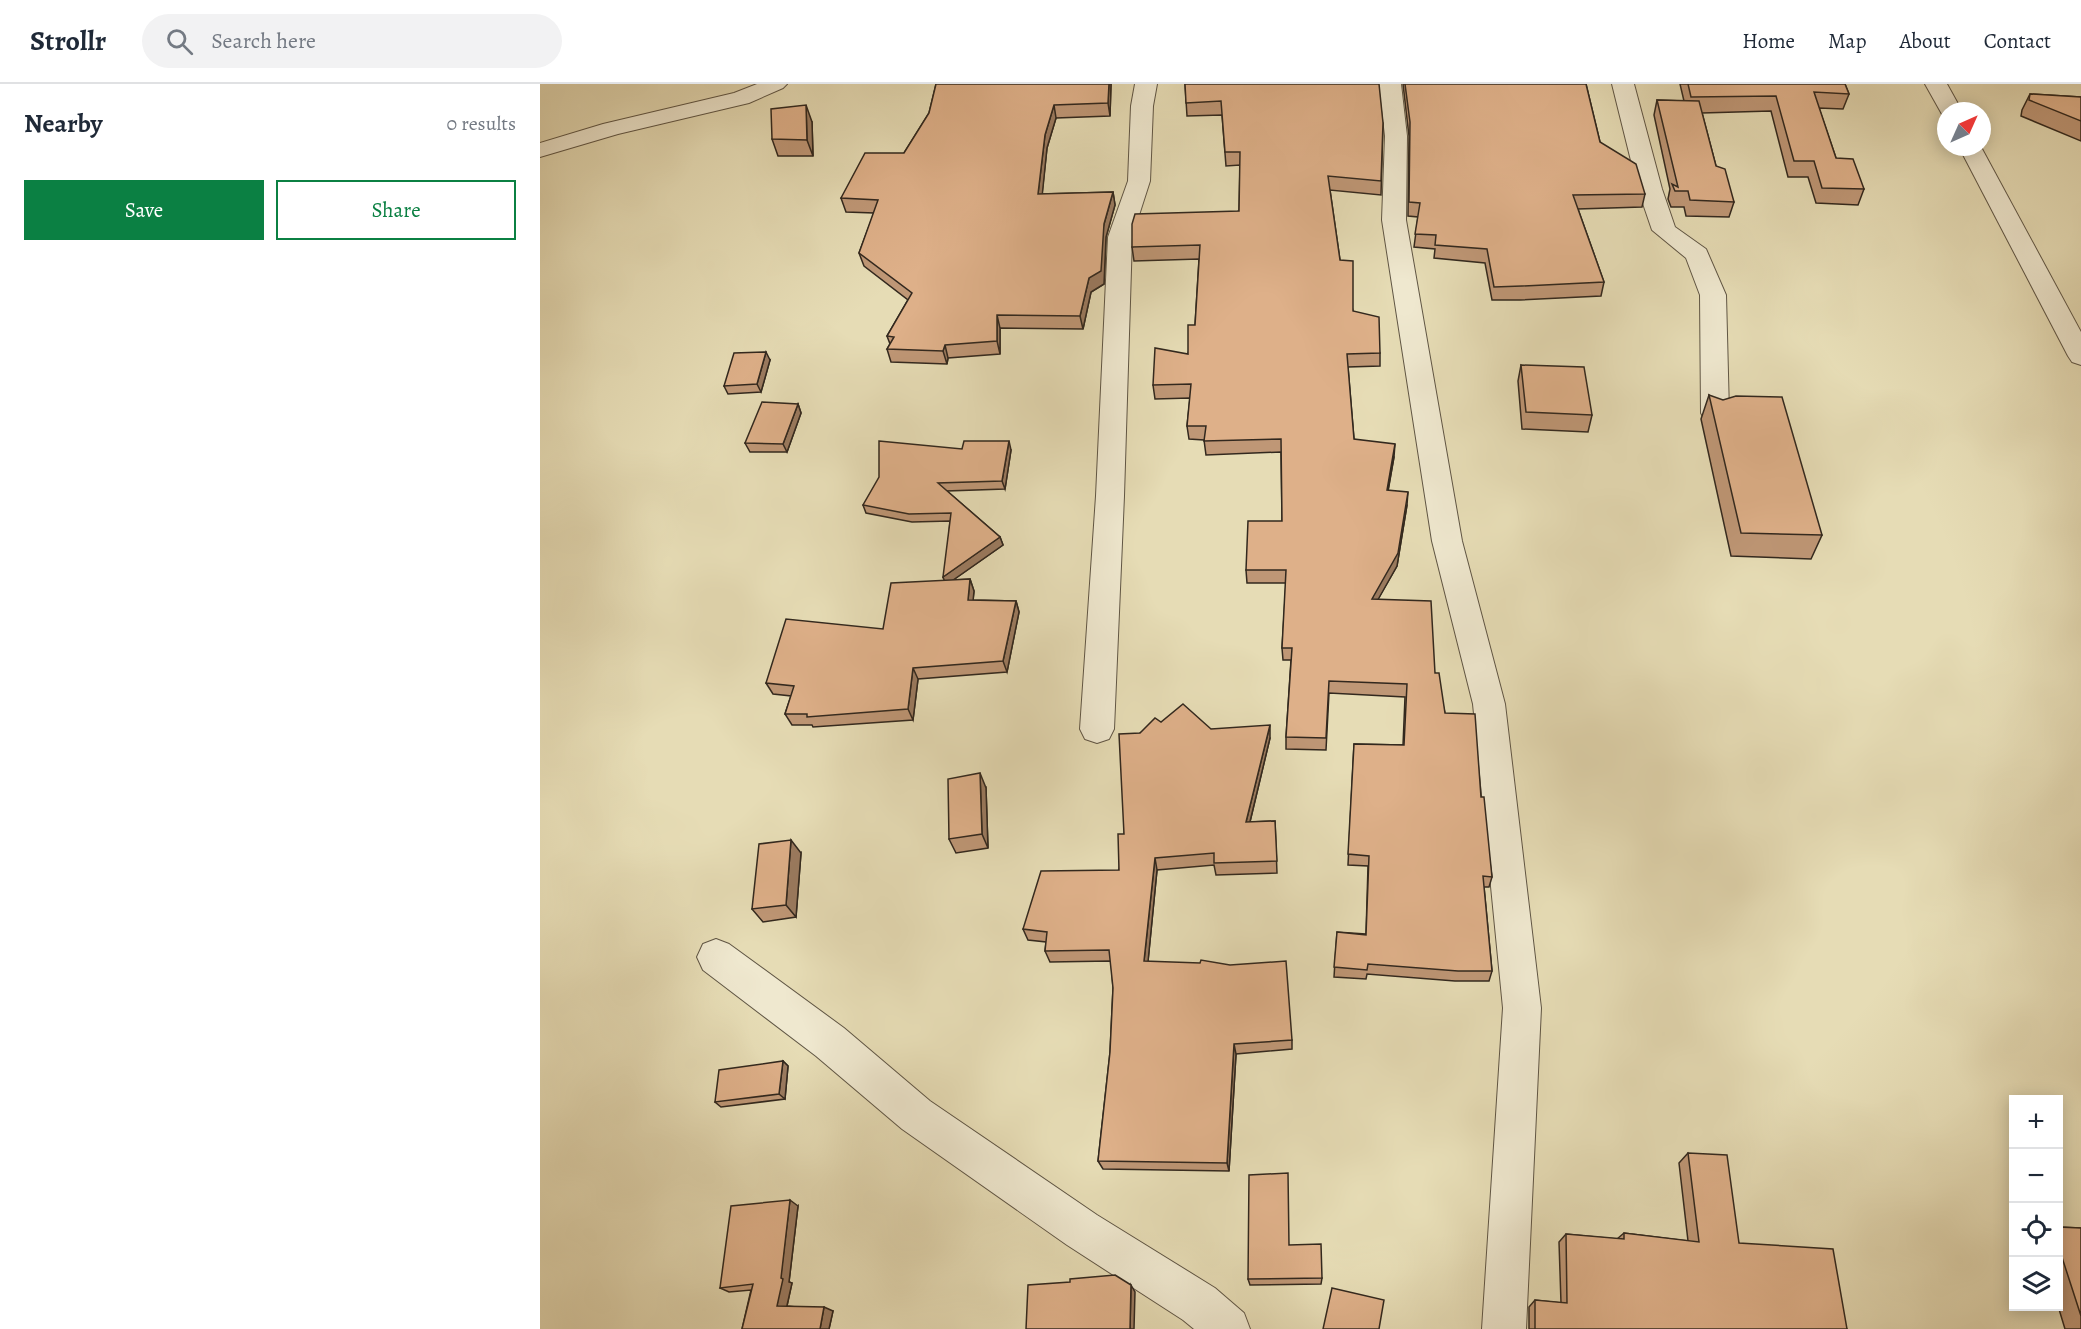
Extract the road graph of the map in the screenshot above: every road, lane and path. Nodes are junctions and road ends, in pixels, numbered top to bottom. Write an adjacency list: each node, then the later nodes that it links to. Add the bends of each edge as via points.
1 (776, 84): 7 (street, via 741,98)
2 (1146, 84): 11 (street, via 1139,181 1120,237)
3 (1390, 84): 14 (street, via 1396,136 1394,220 1447,541 1489,704 1522,1008)
4 (1623, 84): 10 (street, via 1664,230 1697,254 1713,295)
5 (1936, 84): 6 (street)
6 (1946, 102)
7 (540, 150)
8 (1975, 156): 9 (street)
9 (2081, 356)
10 (1715, 414)
11 (1097, 729)
12 (716, 957): 13 (street, via 830,1042 916,1115 1199,1305)
13 (1228, 1329)
14 (1504, 1329)

